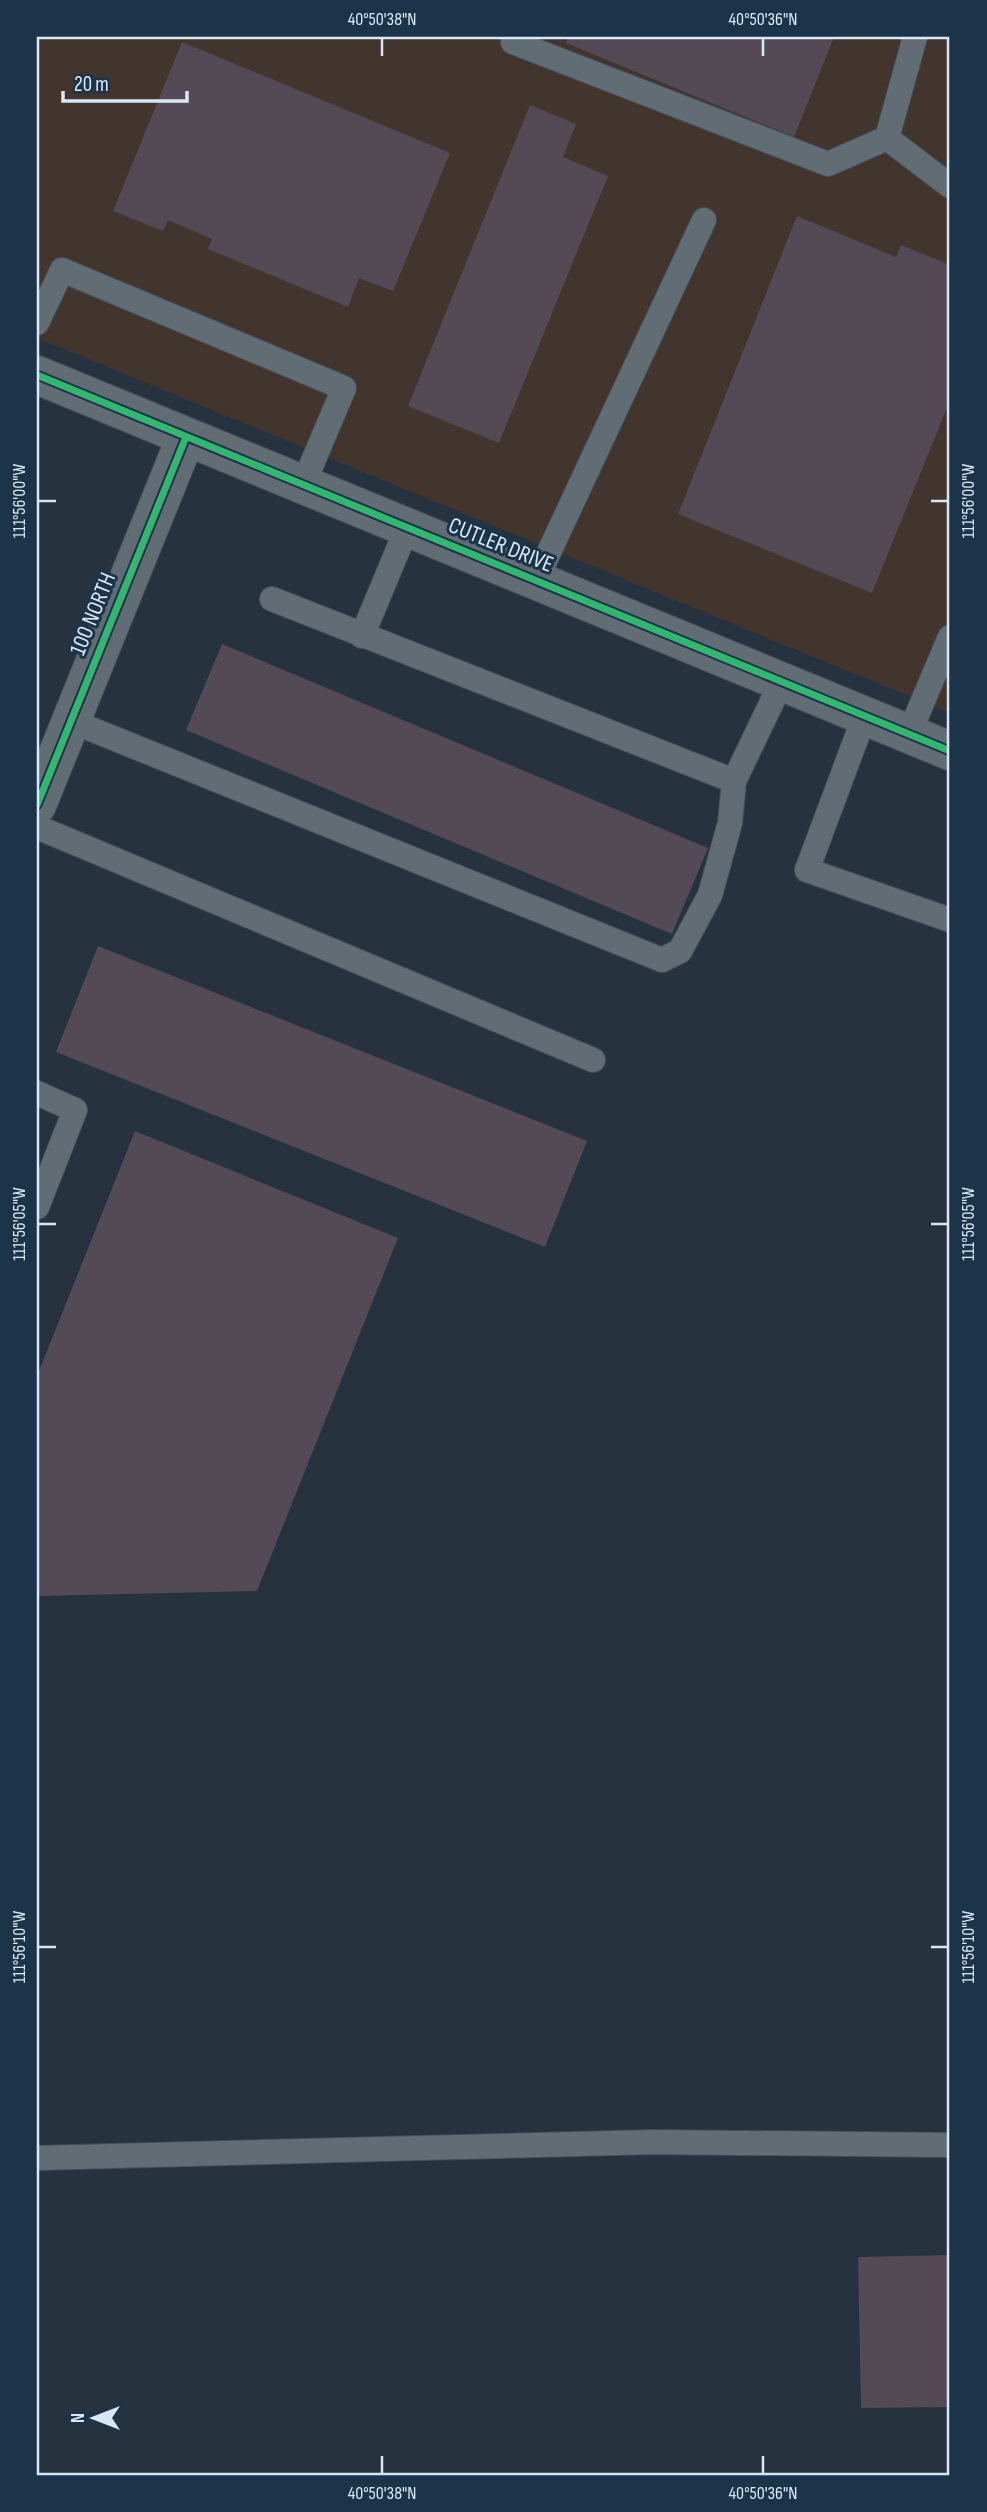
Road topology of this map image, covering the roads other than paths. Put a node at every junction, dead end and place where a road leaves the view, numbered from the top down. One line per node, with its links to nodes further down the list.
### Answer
1 (515, 37): 3 (lane)
2 (915, 37): 3 (lane)
3 (887, 138): 4 (lane)
4 (950, 187)
5 (704, 220): 11 (lane)
6 (37, 323): 9 (lane)
7 (37, 375): 8 (street, CUTLER DRIVE)
8 (186, 437): 9 (street, CUTLER DRIVE); 17 (street, 100 NORTH)
9 (303, 485): 10 (street, CUTLER DRIVE)
10 (407, 528): 11 (street, CUTLER DRIVE); 13 (lane)
11 (536, 580): 15 (street, CUTLER DRIVE)
12 (272, 599): 13 (lane)
13 (362, 636): 21 (lane)
14 (950, 637): 18 (lane)
15 (782, 681): 16 (street, CUTLER DRIVE); 21 (lane)
16 (865, 715): 18 (street, CUTLER DRIVE); 23 (lane)
17 (71, 721): 20 (street, 100 NORTH); 21 (lane)
18 (909, 734): 19 (street, CUTLER DRIVE)
19 (950, 751)
20 (41, 781)
21 (734, 781)
22 (37, 827): 24 (lane)
23 (950, 920)
24 (593, 1060)
25 (37, 1093): 26 (lane)
26 (37, 1207)
27 (950, 2145): 28 (lane)
28 (37, 2158)

